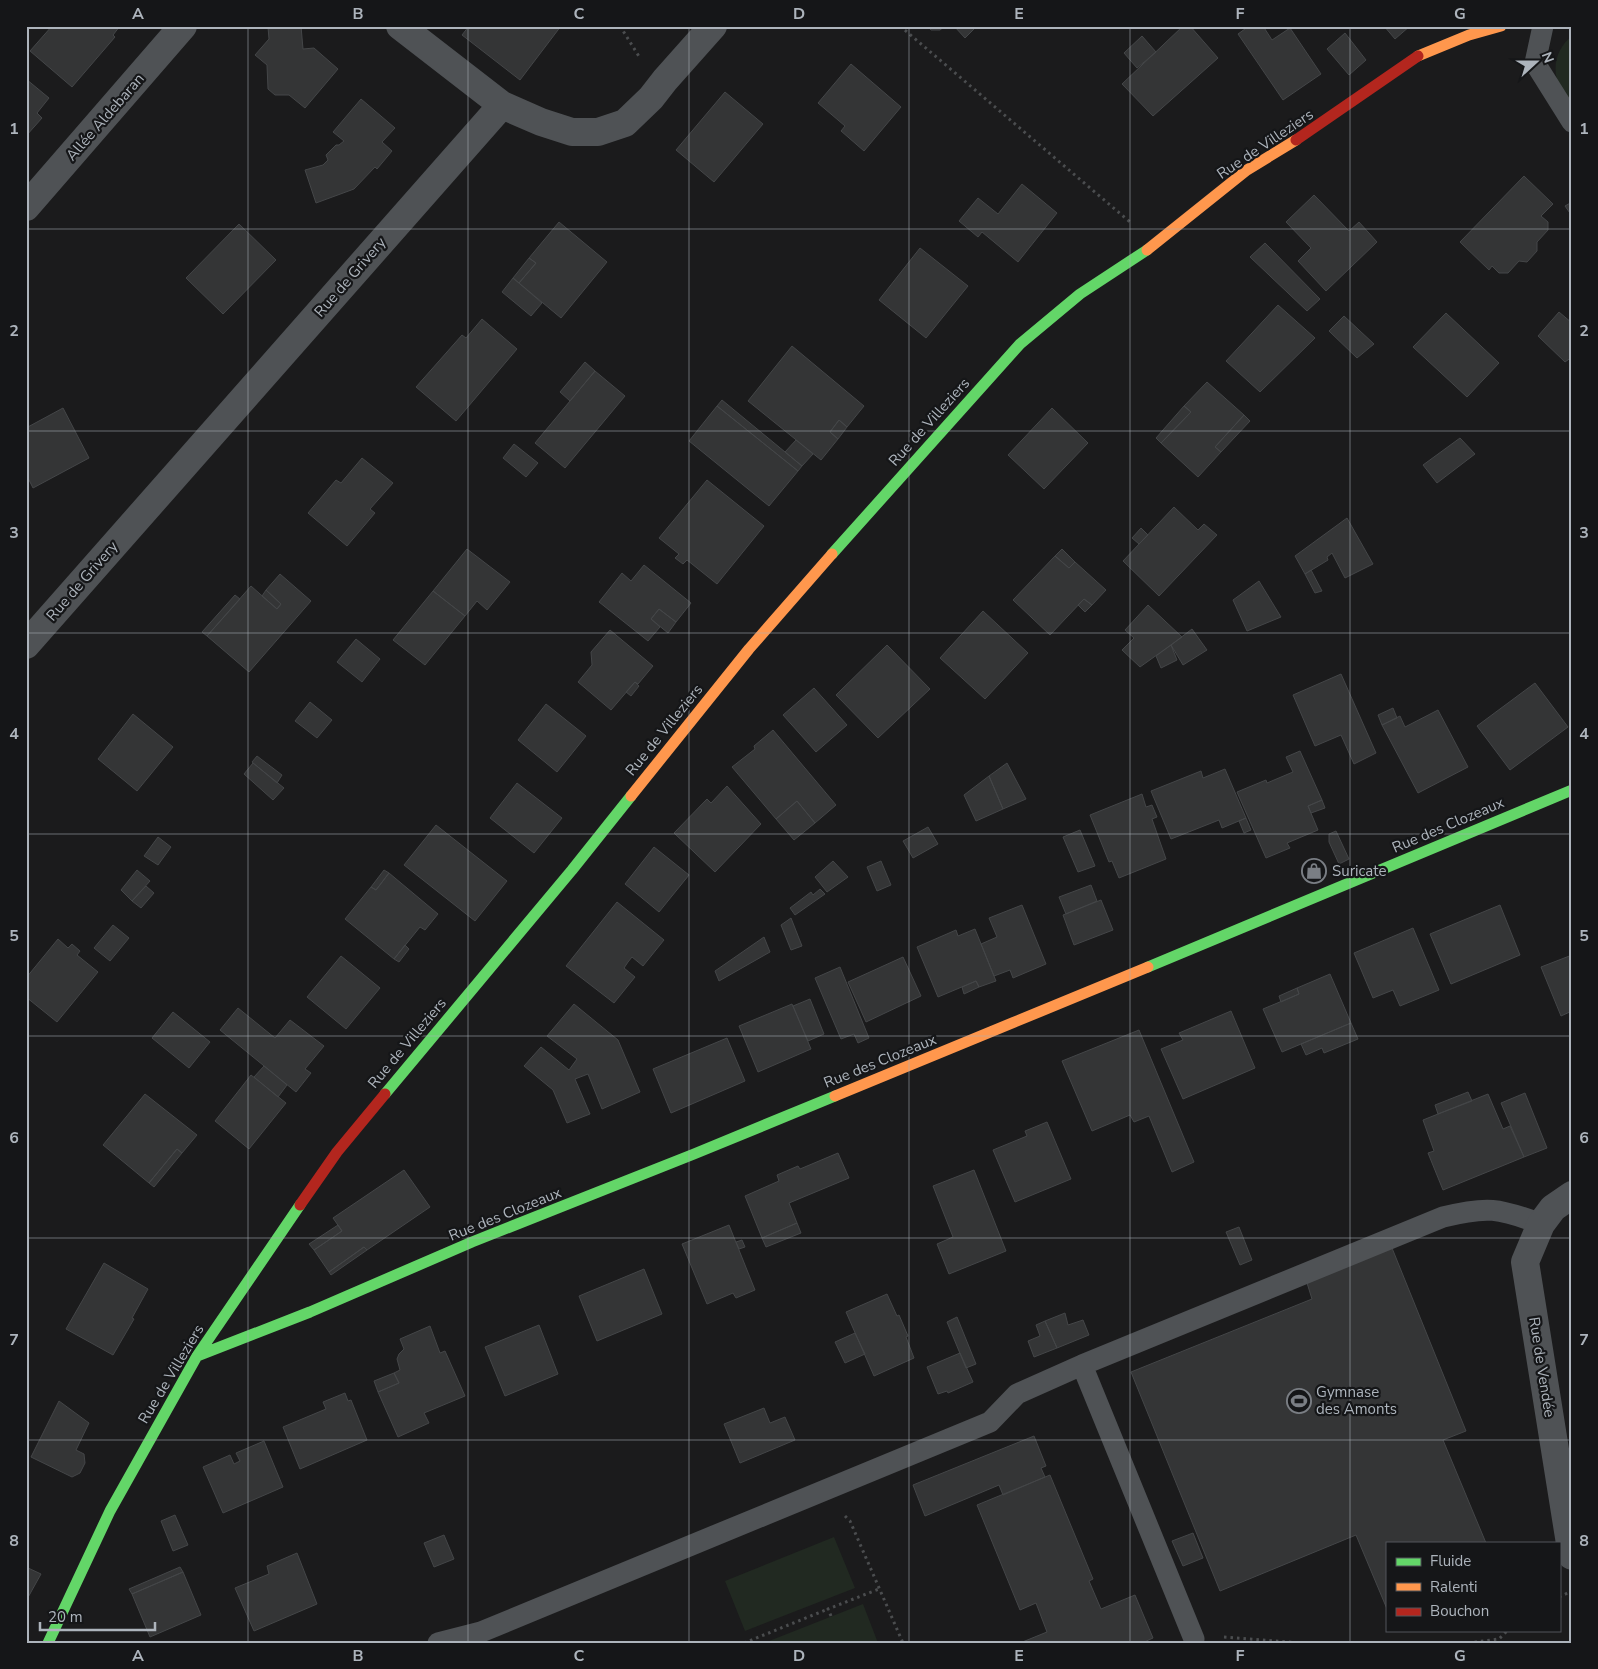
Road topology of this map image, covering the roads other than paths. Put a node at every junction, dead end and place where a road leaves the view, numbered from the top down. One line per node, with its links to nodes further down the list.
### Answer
1 (183, 26): 8 (street, Allée Aldebaran)
2 (400, 26): 6 (street)
3 (713, 26): 6 (street)
4 (1501, 26): 13 (street, Rue de Villeziers)
5 (1543, 26): 7 (lane)
6 (502, 105): 9 (street, Rue de Grivery)
7 (1572, 122)
8 (26, 207)
9 (26, 645)
10 (1572, 790): 13 (street, Rue des Clozeaux)
11 (1572, 1194): 12 (street, Rue de Vendée)
12 (1541, 1224): 14 (lane); 15 (street, Rue de Vendée)
13 (198, 1356): 17 (street, Rue de Villeziers)
14 (1082, 1365): 16 (lane); 18 (lane)
15 (1572, 1556)
16 (1194, 1639)
17 (48, 1643)
18 (438, 1643)

